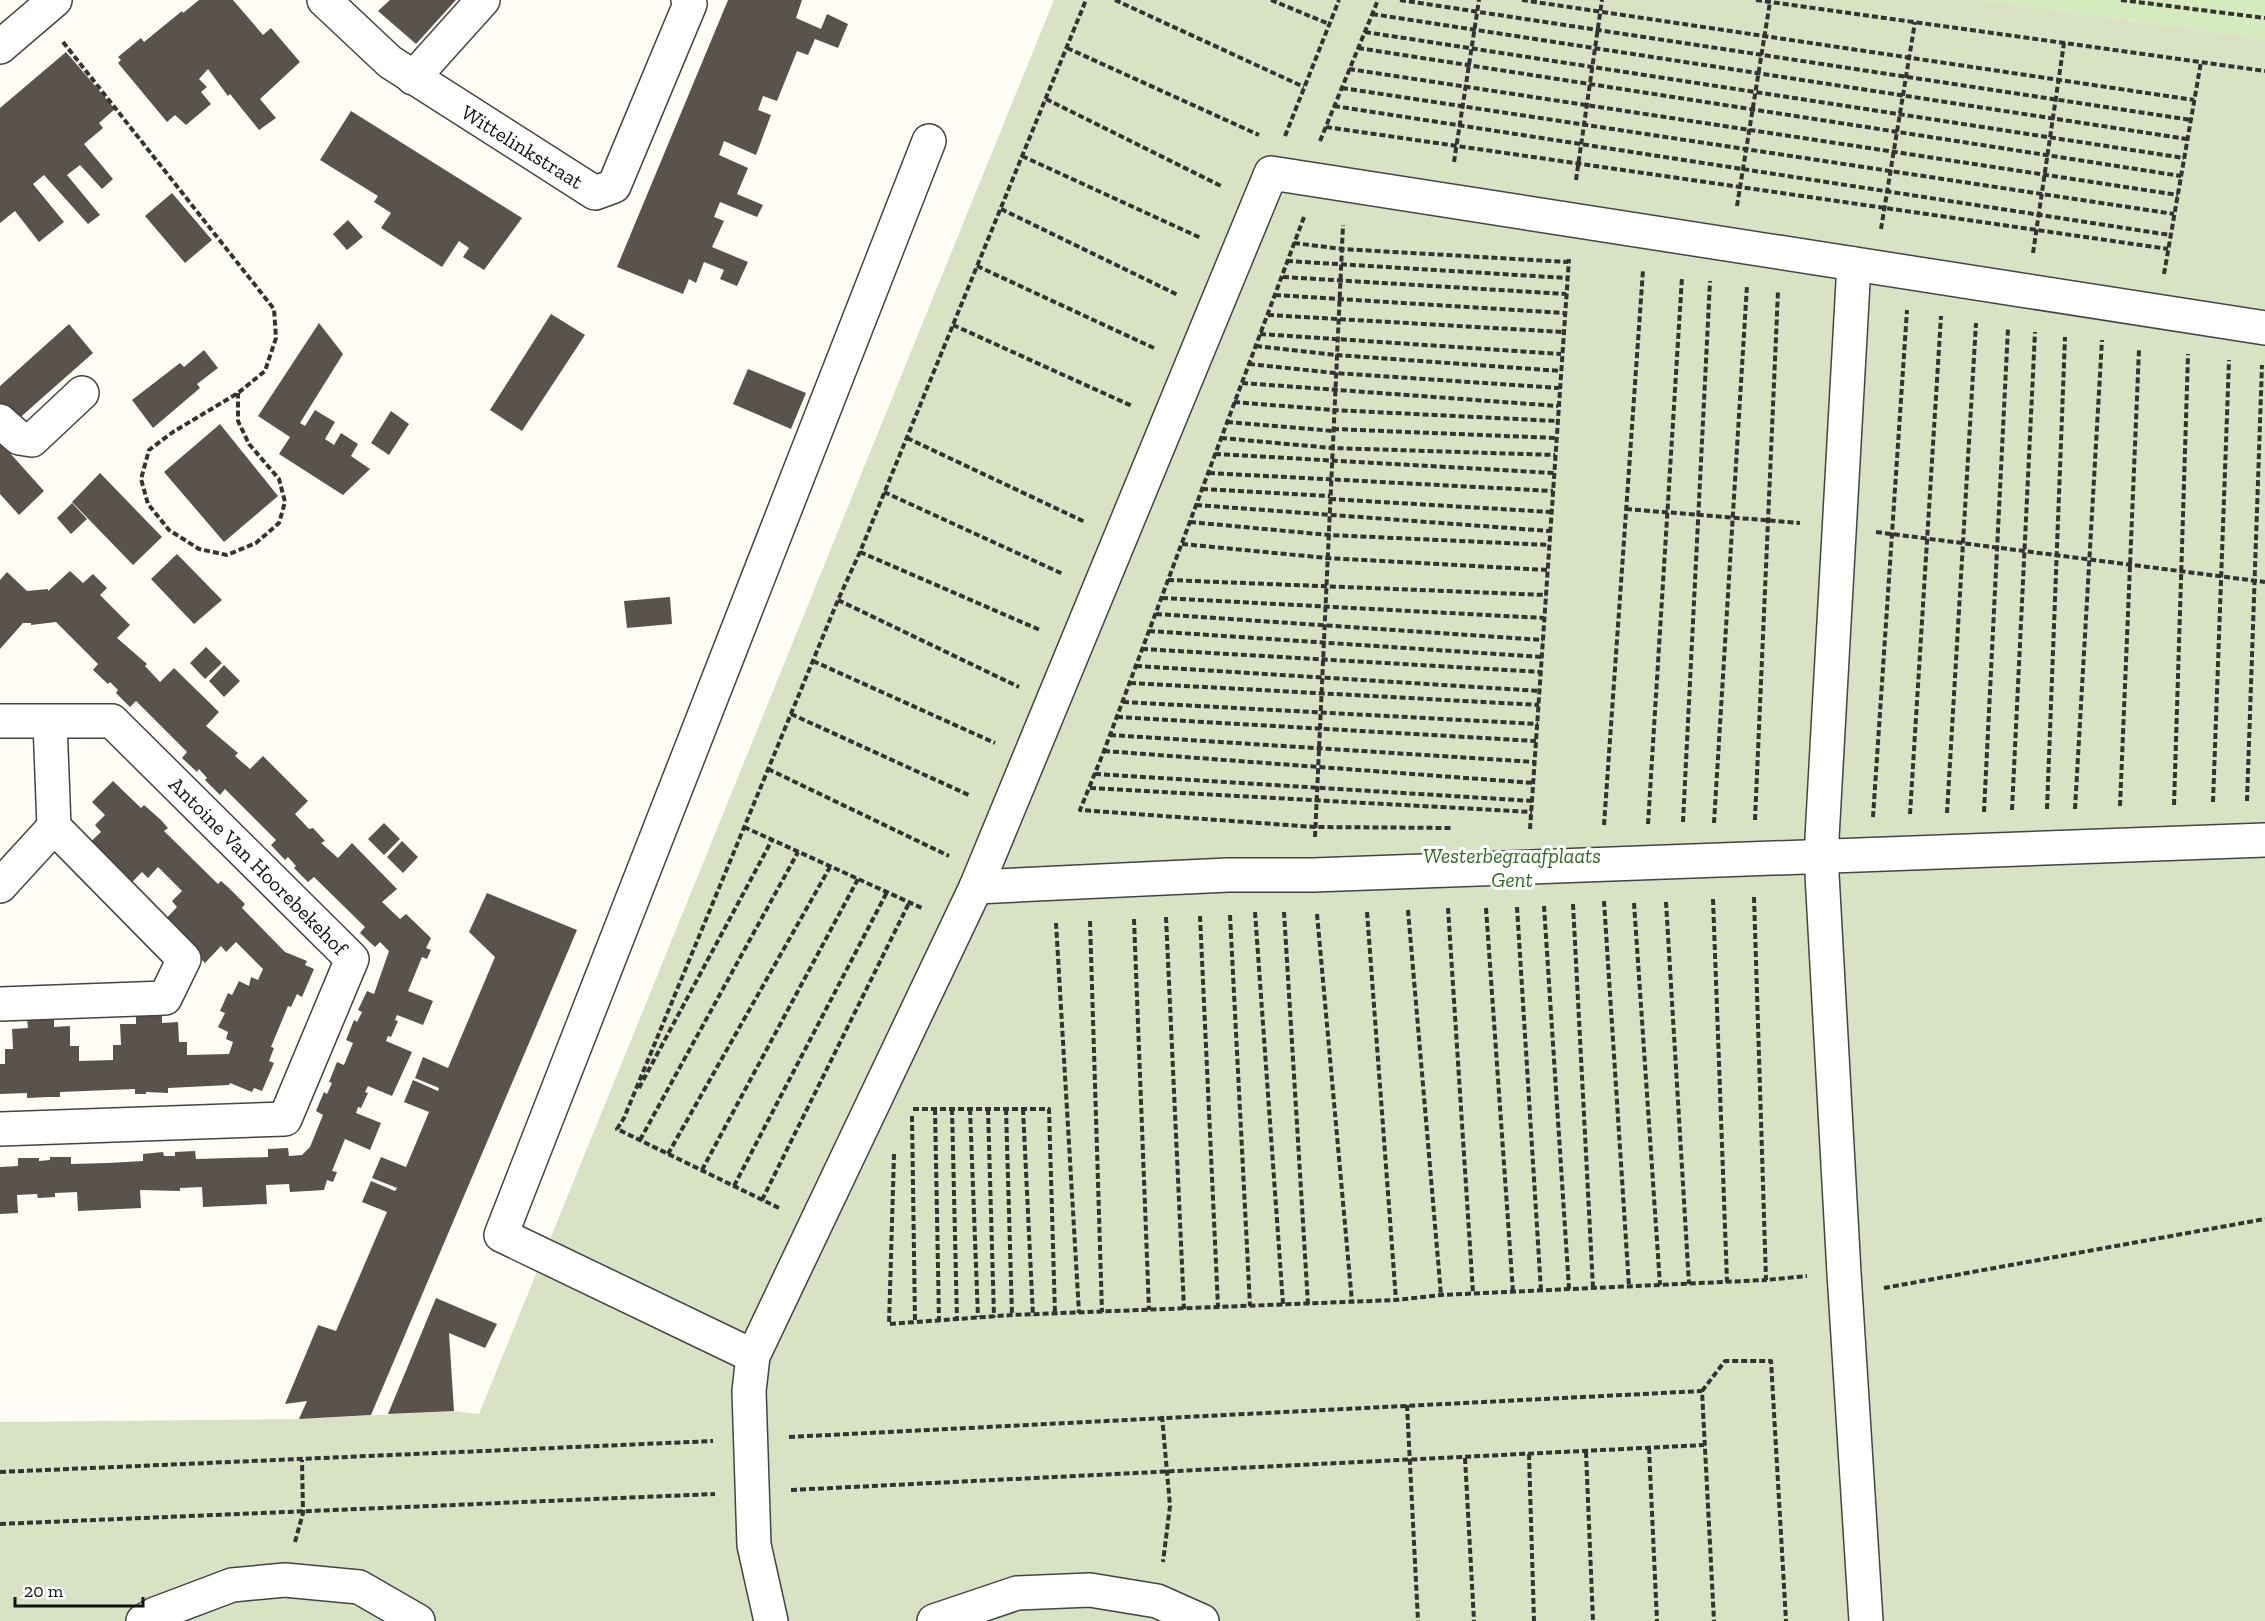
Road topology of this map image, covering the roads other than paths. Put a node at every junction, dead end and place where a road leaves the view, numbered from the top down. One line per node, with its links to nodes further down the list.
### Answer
1 (324, 0): 6 (street, Wittelinkstraat)
2 (483, 0): 6 (street)
3 (688, 0): 6 (street, Wittelinkstraat)
4 (48, 7): 5 (street)
5 (0, 47)
6 (413, 78)
7 (929, 141): 21 (street)
8 (1864, 266): 9 (street); 16 (street); 17 (street)
9 (2264, 328)
10 (82, 393): 11 (street)
11 (0, 422)
12 (0, 721): 13 (street, Antoine Van Hoorebekehof)
13 (50, 722): 14 (street); 20 (street, Antoine Van Hoorebekehof)
14 (54, 827): 18 (street); 19 (street)
15 (2255, 840): 16 (street)
16 (1821, 856): 17 (street); 27 (street)
17 (979, 879): 21 (street)
18 (0, 886)
19 (0, 1004)
20 (0, 1129)
21 (753, 1356): 24 (street)
22 (143, 1621): 23 (street)
23 (418, 1621)
24 (771, 1621)
25 (934, 1621): 26 (street)
26 (1202, 1621)
27 (1866, 1621)

